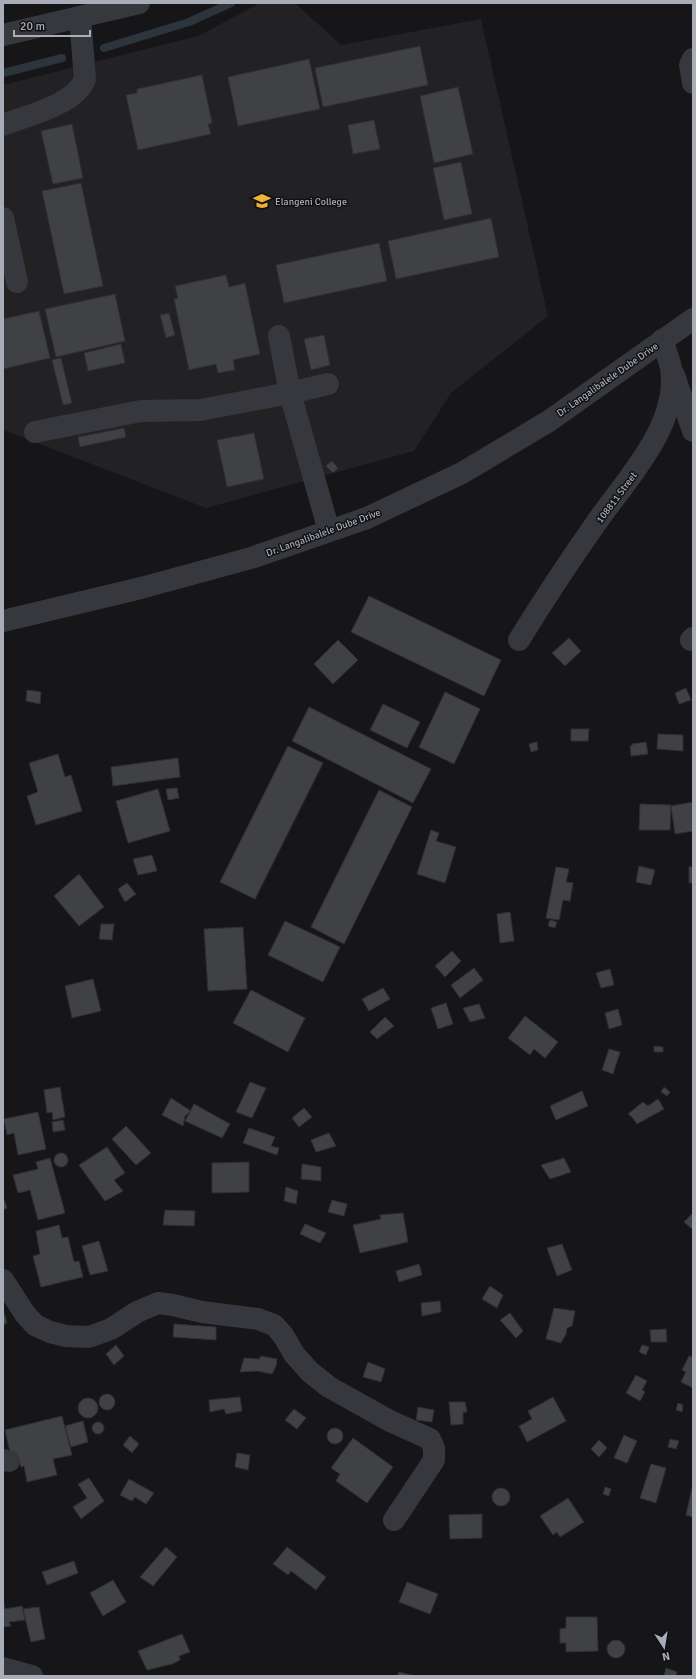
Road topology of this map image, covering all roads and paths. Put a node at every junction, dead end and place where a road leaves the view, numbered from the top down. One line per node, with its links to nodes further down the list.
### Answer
1 (139, 3): 2 (street)
2 (80, 17): 3 (street); 6 (street)
3 (3, 35)
4 (693, 59): 5 (street)
5 (693, 83)
6 (3, 125)
7 (3, 218): 8 (street)
8 (17, 282)
9 (693, 318): 11 (street, Dr. Langalibalele Dube Drive)
10 (279, 336): 13 (street)
11 (662, 340): 14 (street); 16 (street, Dr. Langalibalele Dube Drive); 18 (street, 108811 Street)
12 (328, 384): 13 (street)
13 (290, 393): 15 (street); 16 (street)
14 (693, 431)
15 (35, 432)
16 (329, 531): 17 (street, Dr. Langalibalele Dube Drive)
17 (3, 621)
18 (519, 640)
19 (3, 1280): 20 (street)
20 (394, 1520)
21 (3, 1668): 22 (street)
22 (32, 1676)

